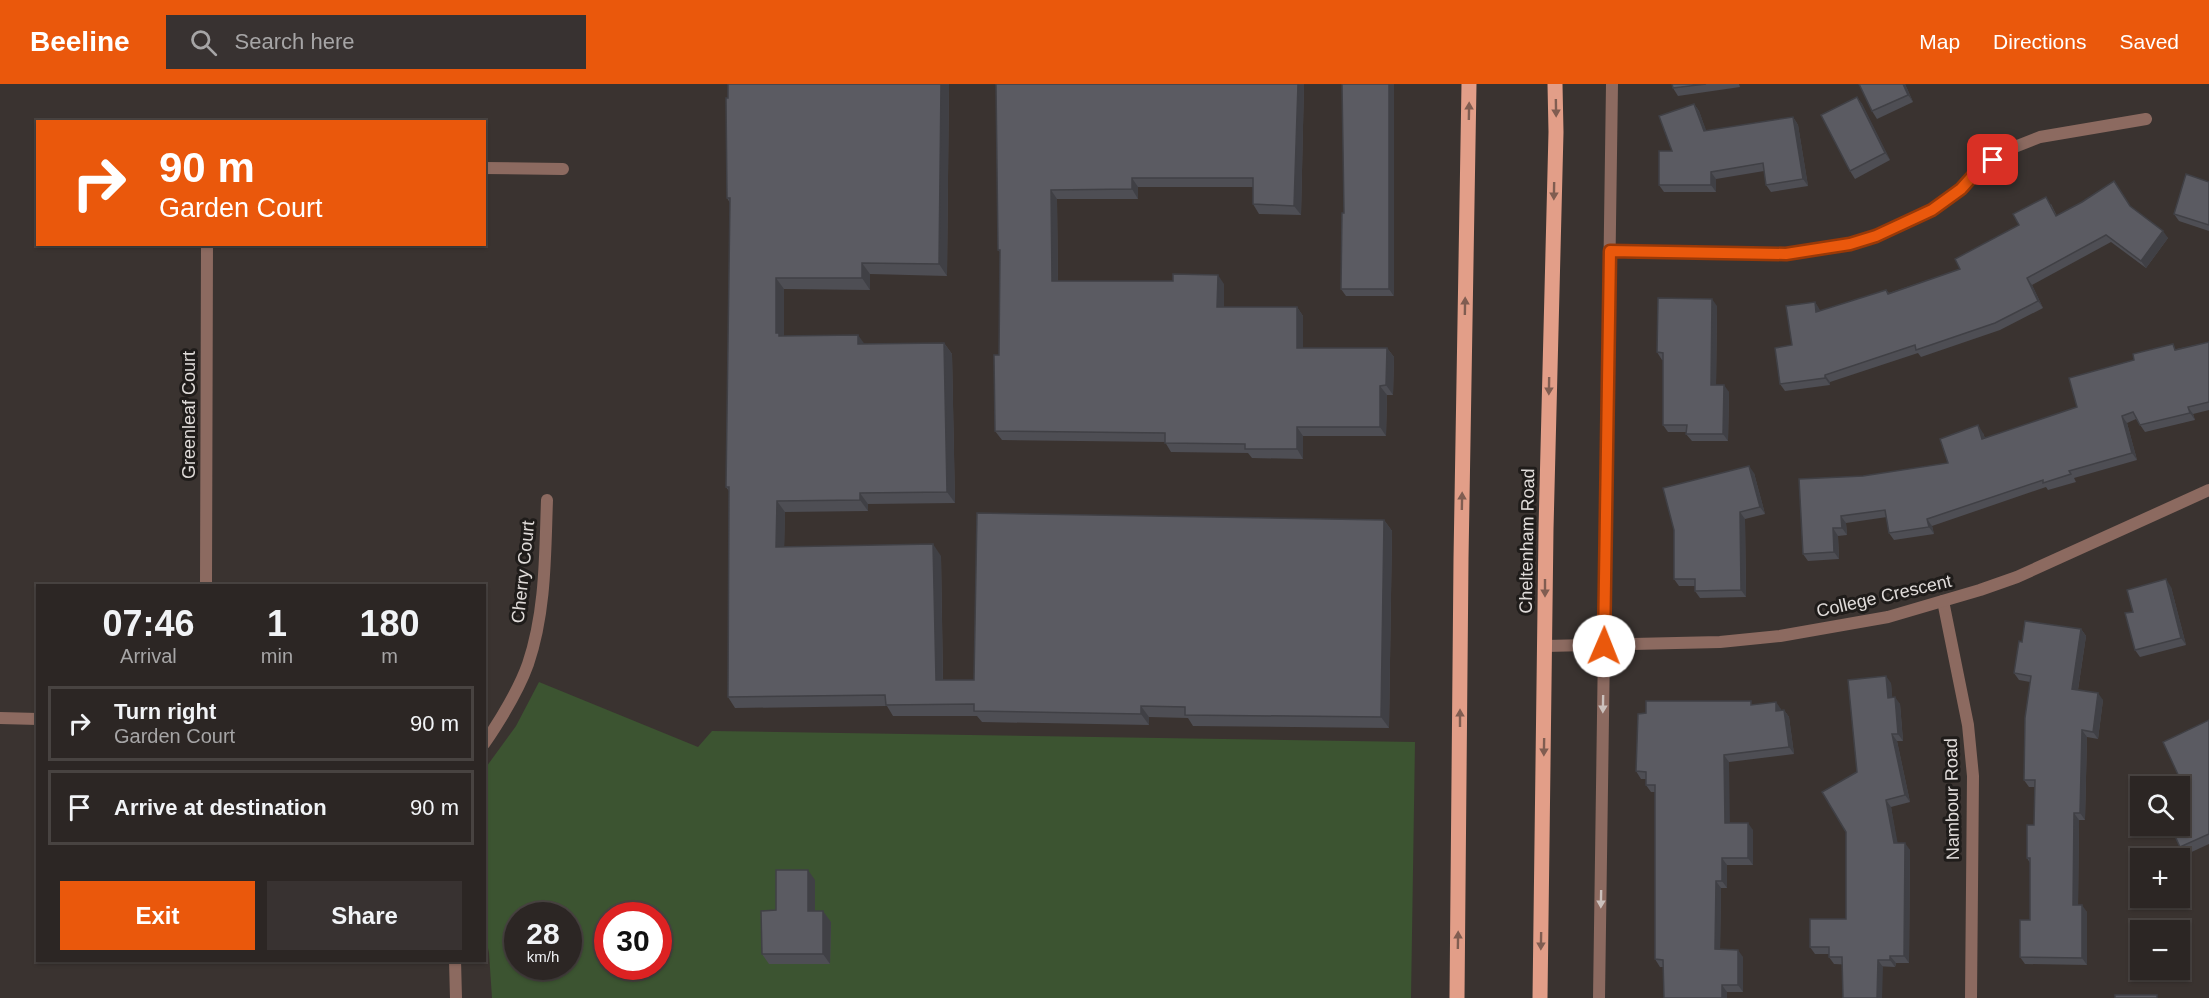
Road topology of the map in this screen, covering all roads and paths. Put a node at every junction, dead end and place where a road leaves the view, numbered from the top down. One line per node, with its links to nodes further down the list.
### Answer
1 (1469, 84): 20 (main road, one-way to 1)
2 (1555, 84): 13 (main road, Cheltenham Road, one-way to 13)
3 (1612, 84): 8 (street)
4 (2146, 119): 8 (street)
5 (486, 168): 6 (street)
6 (563, 169)
7 (207, 246): 11 (street, Greenleaf Court)
8 (1610, 251): 14 (street)
9 (2209, 490): 12 (street, College Crescent)
10 (547, 500): 17 (street, Cherry Court)
11 (206, 584)
12 (1943, 601): 14 (street, College Crescent); 23 (street, Nambour Road)
13 (1545, 646): 14 (street, College Crescent); 21 (main road, Cheltenham Road, one-way to 21)
14 (1604, 646): 22 (street, one-way to 22)
15 (0, 718): 16 (street)
16 (36, 719)
17 (486, 741)
18 (455, 962): 19 (street)
19 (456, 998)
20 (1457, 998)
21 (1540, 998)
22 (1599, 998)
23 (1971, 998)

